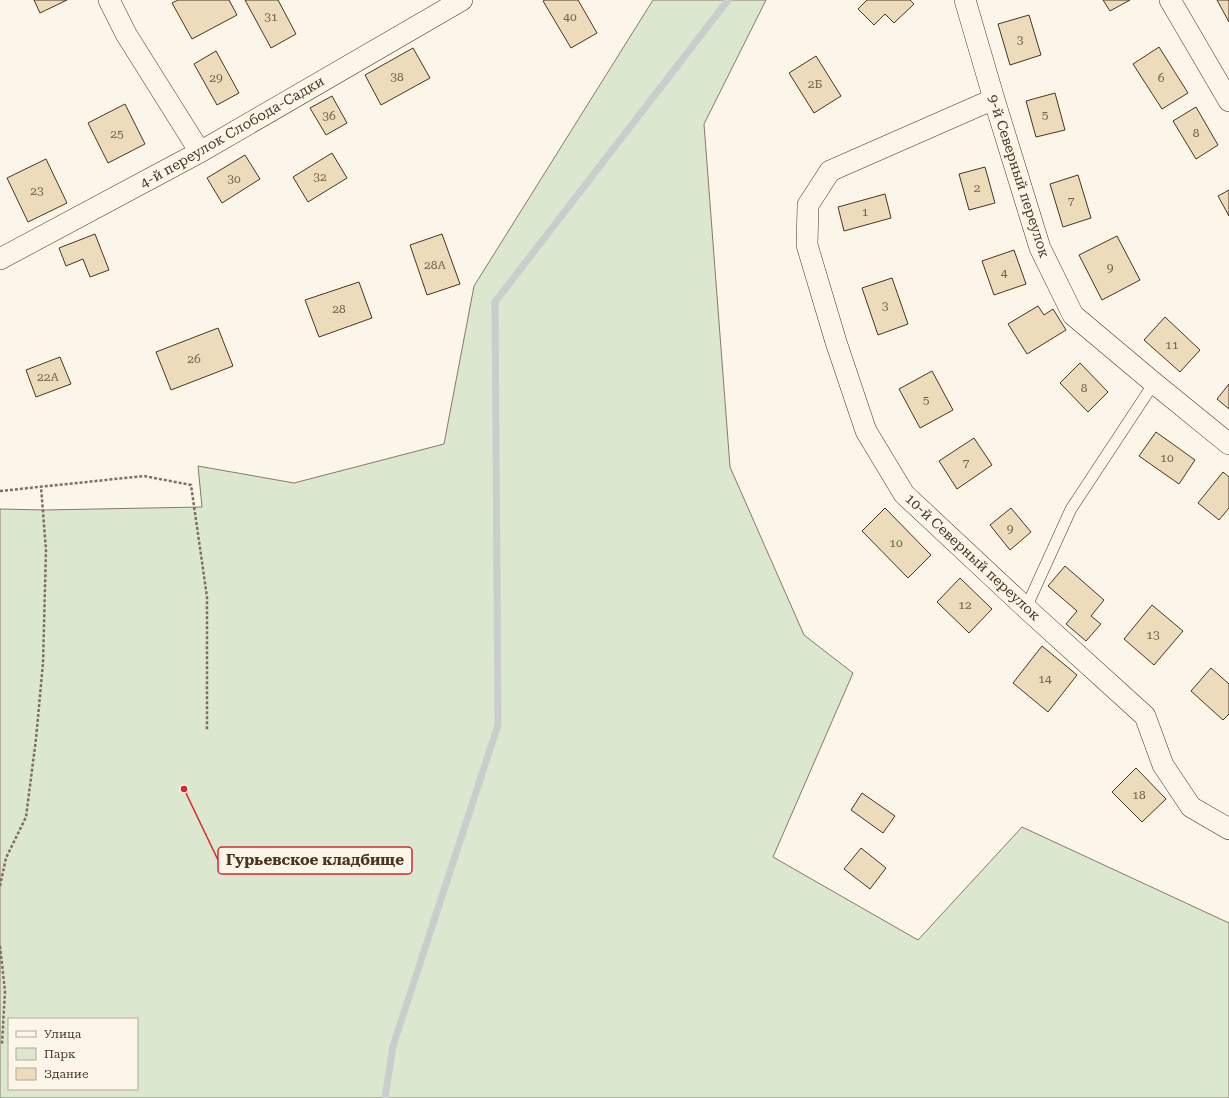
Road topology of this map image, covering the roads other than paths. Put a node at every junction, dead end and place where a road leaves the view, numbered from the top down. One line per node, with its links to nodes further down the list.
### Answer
1 (109, 0): 7 (street)
2 (462, 0): 7 (street, 4-й переулок Слобода-Садки)
3 (965, 0): 5 (street, 9-й Северный переулок)
4 (1170, 0): 6 (street)
5 (994, 99): 9 (street, 9-й Северный переулок); 11 (street, 10-й Северный переулок)
6 (1229, 101)
7 (200, 152): 8 (street, 4-й переулок Слобода-Садки)
8 (0, 259)
9 (1154, 383): 10 (street, 9-й Северный переулок); 11 (lane)
10 (1229, 444)
11 (1026, 608): 12 (street, 10-й Северный переулок)
12 (1229, 830)

